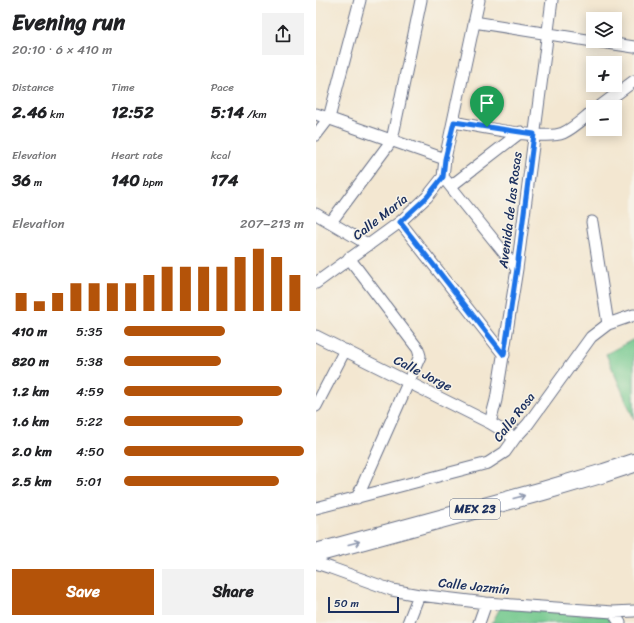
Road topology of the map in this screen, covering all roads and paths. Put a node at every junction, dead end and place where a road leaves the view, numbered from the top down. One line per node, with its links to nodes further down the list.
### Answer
1 (360, 0): 14 (street)
2 (420, 0): 19 (street)
3 (479, 0): 5 (street)
4 (552, 0): 6 (street, Avenida de las Rosas)
5 (474, 22): 6 (street); 15 (street)
6 (547, 34): 7 (street); 17 (street, Avenida de las Rosas)
7 (586, 40)
8 (622, 45): 9 (street)
9 (634, 47)
10 (634, 81): 11 (street)
11 (608, 100)
12 (316, 114): 14 (street)
13 (586, 116): 17 (street)
14 (329, 118): 18 (street); 19 (street)
15 (454, 122): 16 (street); 20 (street)
16 (521, 132): 17 (street); 22 (street)
17 (534, 134): 29 (street, Avenida de las Rosas)
18 (316, 135)
19 (392, 140): 20 (street); 24 (street)
20 (445, 159): 21 (street)
21 (443, 177): 22 (street); 25 (street, Calle María)
22 (451, 186): 29 (street)
23 (316, 214): 24 (street)
24 (331, 222): 27 (street)
25 (400, 222): 27 (street, Calle María); 35 (street)
26 (592, 222): 32 (street)
27 (368, 245): 28 (street, Calle María)
28 (349, 258): 30 (street, Calle María); 36 (street)
29 (517, 268): 35 (street, Avenida de las Rosas)
30 (318, 278)
31 (634, 315): 32 (street, Calle Rosa)
32 (608, 324): 39 (street, Calle Rosa)
33 (316, 336): 34 (street, Calle Jorge)
34 (345, 350): 36 (street, Calle Jorge); 37 (street)
35 (504, 355): 38 (street, Avenida de las Rosas)
36 (409, 381): 38 (street, Calle Jorge); 41 (street)
37 (316, 406)
38 (490, 423): 39 (street, Calle Jorge)
39 (515, 438): 41 (street, Calle Rosa)
40 (634, 463): 43 (highway, MEX 23, one-way to 40)
41 (357, 498): 42 (street, Calle Rosa)
42 (316, 508)
43 (316, 553)
44 (316, 564): 45 (street, Calle Jazmín)
45 (419, 595): 46 (street, Calle Jazmín); 49 (street)
46 (486, 602): 48 (street, Calle Jazmín); 50 (street)
47 (634, 611): 48 (street, Calle Jazmín)
48 (613, 612): 51 (street)
49 (408, 623)
50 (479, 623)
51 (620, 623)

